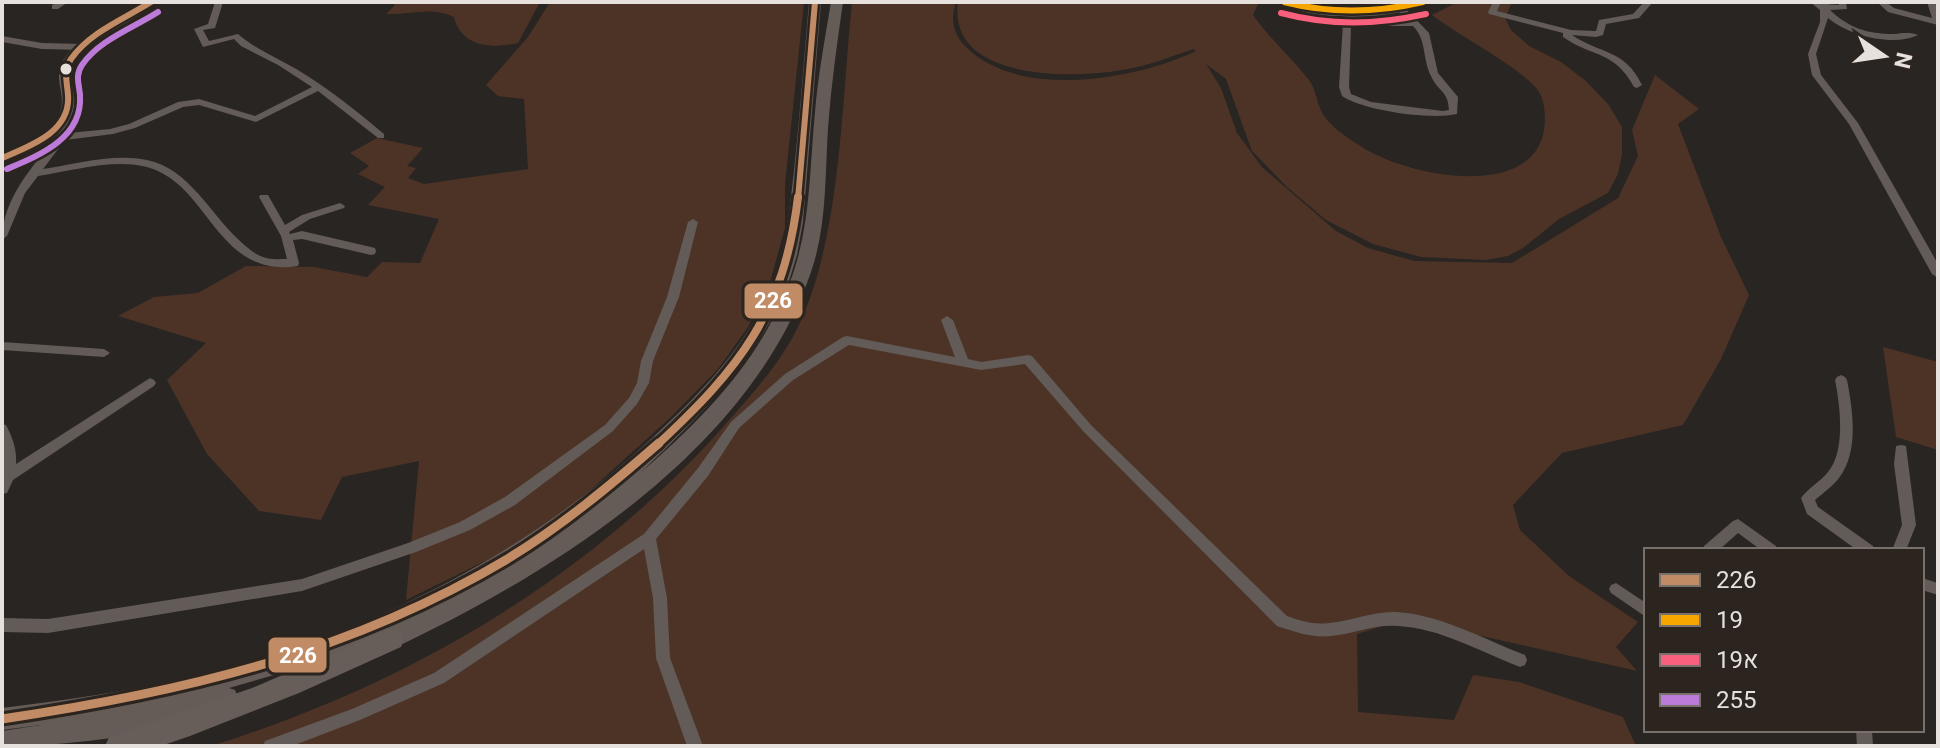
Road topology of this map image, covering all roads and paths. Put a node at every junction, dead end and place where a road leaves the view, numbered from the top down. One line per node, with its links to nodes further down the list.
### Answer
1 (151, 2): 19 (street)
2 (219, 2): 21 (street)
3 (815, 2): 54 (main road)
4 (837, 2): 52 (main road)
5 (1284, 2): 13 (street)
6 (1423, 2): 13 (street)
7 (1497, 2): 16 (street)
8 (1649, 2): 16 (street)
9 (1842, 2): 12 (street)
10 (1881, 2): 14 (street)
11 (1931, 2): 14 (street)
12 (1819, 5): 17 (street); 33 (street)
13 (1400, 8): 15 (street)
14 (1938, 22)
15 (1415, 23): 15 (street)
16 (1569, 32): 20 (street)
17 (1914, 35)
18 (3, 40): 19 (street)
19 (83, 47): 22 (street)
20 (1637, 85)
21 (319, 87): 23 (street); 24 (street)
22 (64, 123): 24 (street); 25 (street)
23 (381, 136)
24 (63, 137): 26 (street)
25 (2, 158)
26 (34, 173): 30 (street); 31 (street)
27 (264, 197): 30 (street)
28 (340, 206): 30 (street)
29 (693, 222): 51 (street)
30 (284, 234): 32 (street)
31 (2, 236)
32 (371, 251)
33 (1938, 274)
34 (947, 320): 37 (street)
35 (2, 346): 36 (street)
36 (104, 353)
37 (963, 362): 44 (street); 53 (street)
38 (1841, 380): 47 (street)
39 (150, 383): 42 (street)
40 (2, 429): 42 (street)
41 (1901, 450): 48 (street)
42 (9, 476): 43 (street)
43 (2, 489)
44 (649, 538): 57 (street); 58 (street)
45 (1711, 548): 46 (street)
46 (1768, 548)
47 (1865, 548)
48 (1900, 548)
49 (1616, 589): 50 (street)
50 (1644, 610)
51 (2, 625)
52 (392, 639): 55 (main road); 56 (highway)
53 (1520, 660)
54 (2, 719)
55 (2, 743)
56 (118, 746)
57 (271, 746)
58 (695, 746)

